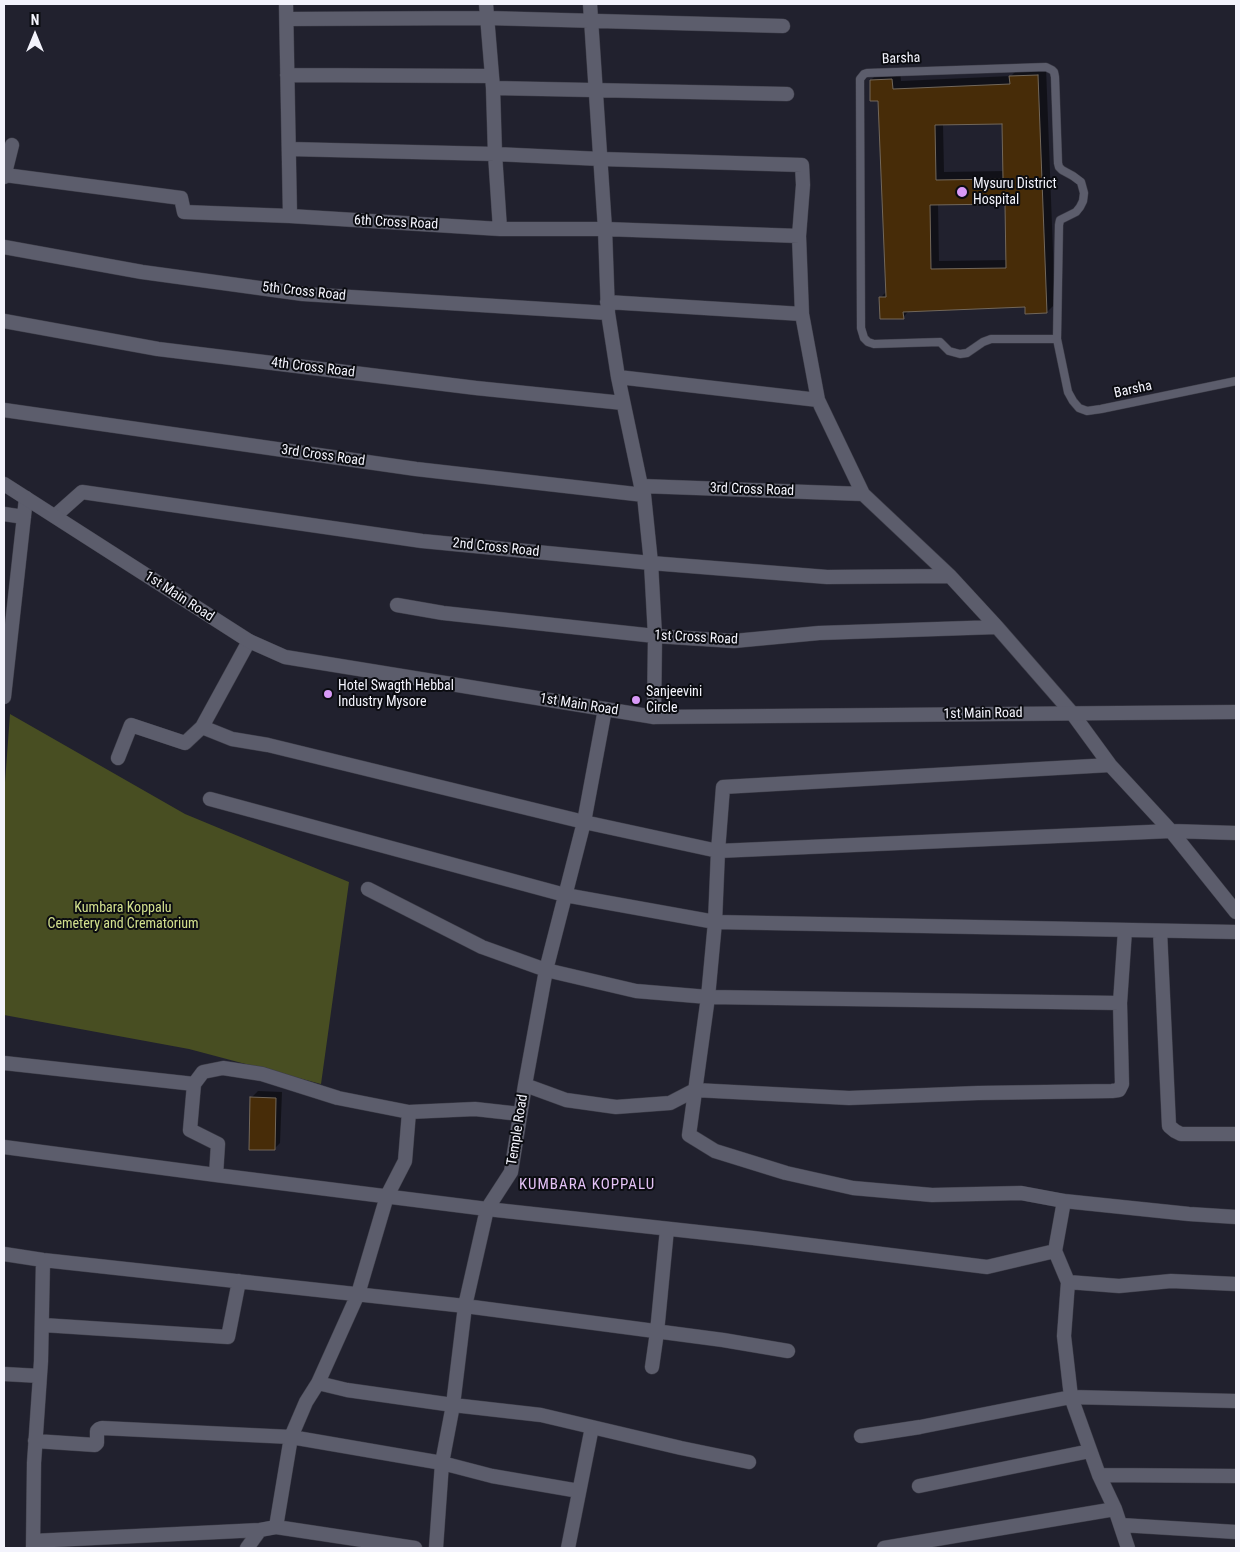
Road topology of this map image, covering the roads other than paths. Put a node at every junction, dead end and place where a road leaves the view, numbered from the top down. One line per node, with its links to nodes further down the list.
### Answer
1 (286, 4): 4 (street)
2 (590, 4): 5 (street)
3 (486, 11): 4 (street); 5 (street); 8 (street)
4 (287, 19): 7 (street)
5 (591, 21): 6 (street); 9 (street)
6 (783, 26)
7 (287, 75): 8 (street); 12 (street)
8 (493, 82): 9 (street); 13 (street)
9 (596, 90): 10 (street); 14 (street)
10 (787, 94)
11 (12, 145): 15 (street)
12 (290, 149): 13 (street); 16 (street)
13 (495, 154): 14 (street); 17 (street)
14 (600, 159): 18 (street); 19 (street)
15 (4, 176): 16 (street, 6th Cross Road)
16 (290, 216): 17 (street, 6th Cross Road)
17 (500, 229): 18 (street, 6th Cross Road)
18 (605, 229): 19 (street, 6th Cross Road); 21 (street)
19 (799, 236): 22 (street)
20 (4, 246): 21 (street, 5th Cross Road)
21 (607, 307): 22 (street, 5th Cross Road); 25 (street)
22 (802, 314): 27 (street)
23 (4, 321): 28 (street, 4th Cross Road)
24 (1057, 339): 24 (lane, Barsha); 26 (lane, Barsha)
25 (618, 377): 27 (street); 28 (street)
26 (1236, 381)
27 (818, 400): 32 (street)
28 (623, 403): 31 (street)
29 (4, 410): 31 (street, 3rd Cross Road)
30 (4, 484): 33 (street, 1st Main Road)
31 (642, 490): 32 (street, 3rd Cross Road); 37 (street)
32 (864, 494): 38 (street)
33 (26, 498): 35 (street, 1st Main Road); 36 (street)
34 (4, 514): 36 (street)
35 (55, 516): 37 (street, 2nd Cross Road); 43 (street, 1st Main Road)
36 (24, 517): 40 (street)
37 (651, 563): 38 (street, 2nd Cross Road); 42 (street)
38 (950, 576): 41 (street)
39 (396, 605): 42 (street, 1st Cross Road)
40 (9, 606): 44 (street)
41 (998, 627): 42 (street, 1st Cross Road); 48 (street)
42 (655, 636): 49 (street)
43 (248, 642): 46 (street, 1st Main Road); 50 (street)
44 (6, 651): 45 (street)
45 (4, 697)
46 (605, 710): 49 (street, 1st Main Road); 54 (street, Temple Road)
47 (1236, 712): 48 (street, 1st Main Road)
48 (1072, 713): 49 (street, 1st Main Road); 52 (street)
49 (654, 717)
50 (202, 727): 51 (street); 54 (street)
51 (118, 758)
52 (1110, 765): 55 (street); 57 (street)
53 (210, 799): 59 (street)
54 (584, 822): 57 (street); 59 (street, Temple Road)
55 (1171, 831): 56 (street); 57 (street); 60 (street)
56 (1236, 833)
57 (718, 851): 61 (street)
58 (368, 889): 65 (street)
59 (565, 895): 61 (street); 65 (street, Temple Road)
60 (1236, 912)
61 (716, 922): 62 (street); 66 (street)
62 (1125, 930): 63 (street); 67 (street)
63 (1160, 931): 64 (street); 74 (street)
64 (1236, 932)
65 (546, 970): 66 (street); 70 (street, Temple Road)
66 (708, 997): 67 (street); 71 (street)
67 (1120, 1003): 71 (street)
68 (4, 1063): 69 (street)
69 (194, 1084): 72 (street); 76 (street)
70 (525, 1085): 71 (street); 73 (street, Temple Road)
71 (695, 1090): 78 (street)
72 (409, 1112): 73 (street); 77 (street)
73 (520, 1114): 79 (street, Temple Road)
74 (1236, 1134)
75 (4, 1147): 76 (street)
76 (216, 1176): 77 (street)
77 (387, 1196): 79 (street); 88 (street)
78 (1064, 1201): 80 (street); 82 (street)
79 (487, 1209): 81 (street); 89 (street, Temple Road)
80 (1236, 1217)
81 (667, 1229): 82 (street); 91 (street)
82 (1055, 1251): 86 (street)
83 (4, 1254): 84 (street)
84 (43, 1260): 85 (street); 90 (street)
85 (239, 1281): 88 (street); 90 (street)
86 (1068, 1282): 87 (street); 97 (street)
87 (1236, 1284)
88 (358, 1294): 89 (street); 96 (street)
89 (465, 1306): 91 (street); 99 (street, Temple Road)
90 (43, 1325): 95 (street)
91 (657, 1332): 92 (street); 93 (street)
92 (788, 1351)
93 (652, 1367)
94 (4, 1374): 95 (street)
95 (40, 1376): 103 (street)
96 (318, 1383): 99 (street); 102 (street)
97 (1072, 1397): 98 (street); 101 (street); 104 (street)
98 (1236, 1401)
99 (453, 1405): 100 (street); 106 (street, Temple Road)
100 (592, 1427): 105 (street); 110 (street)
101 (861, 1436)
102 (291, 1437): 103 (street); 106 (street); 113 (street)
103 (35, 1441): 116 (street)
104 (1090, 1451): 107 (street); 109 (street)
105 (749, 1462)
106 (442, 1463): 110 (street); 119 (street, Temple Road)
107 (1099, 1475): 108 (street); 111 (street)
108 (1236, 1476)
109 (919, 1486)
110 (579, 1492): 120 (street)
111 (1115, 1508): 112 (street); 121 (street)
112 (1121, 1525): 115 (street); 122 (street)
113 (276, 1527): 114 (street); 118 (street)
114 (260, 1530): 116 (street); 117 (street)
115 (1236, 1532)
116 (33, 1545)
117 (247, 1548)
118 (415, 1548)
119 (436, 1548)
120 (568, 1548)
121 (884, 1548)
122 (1128, 1548)

